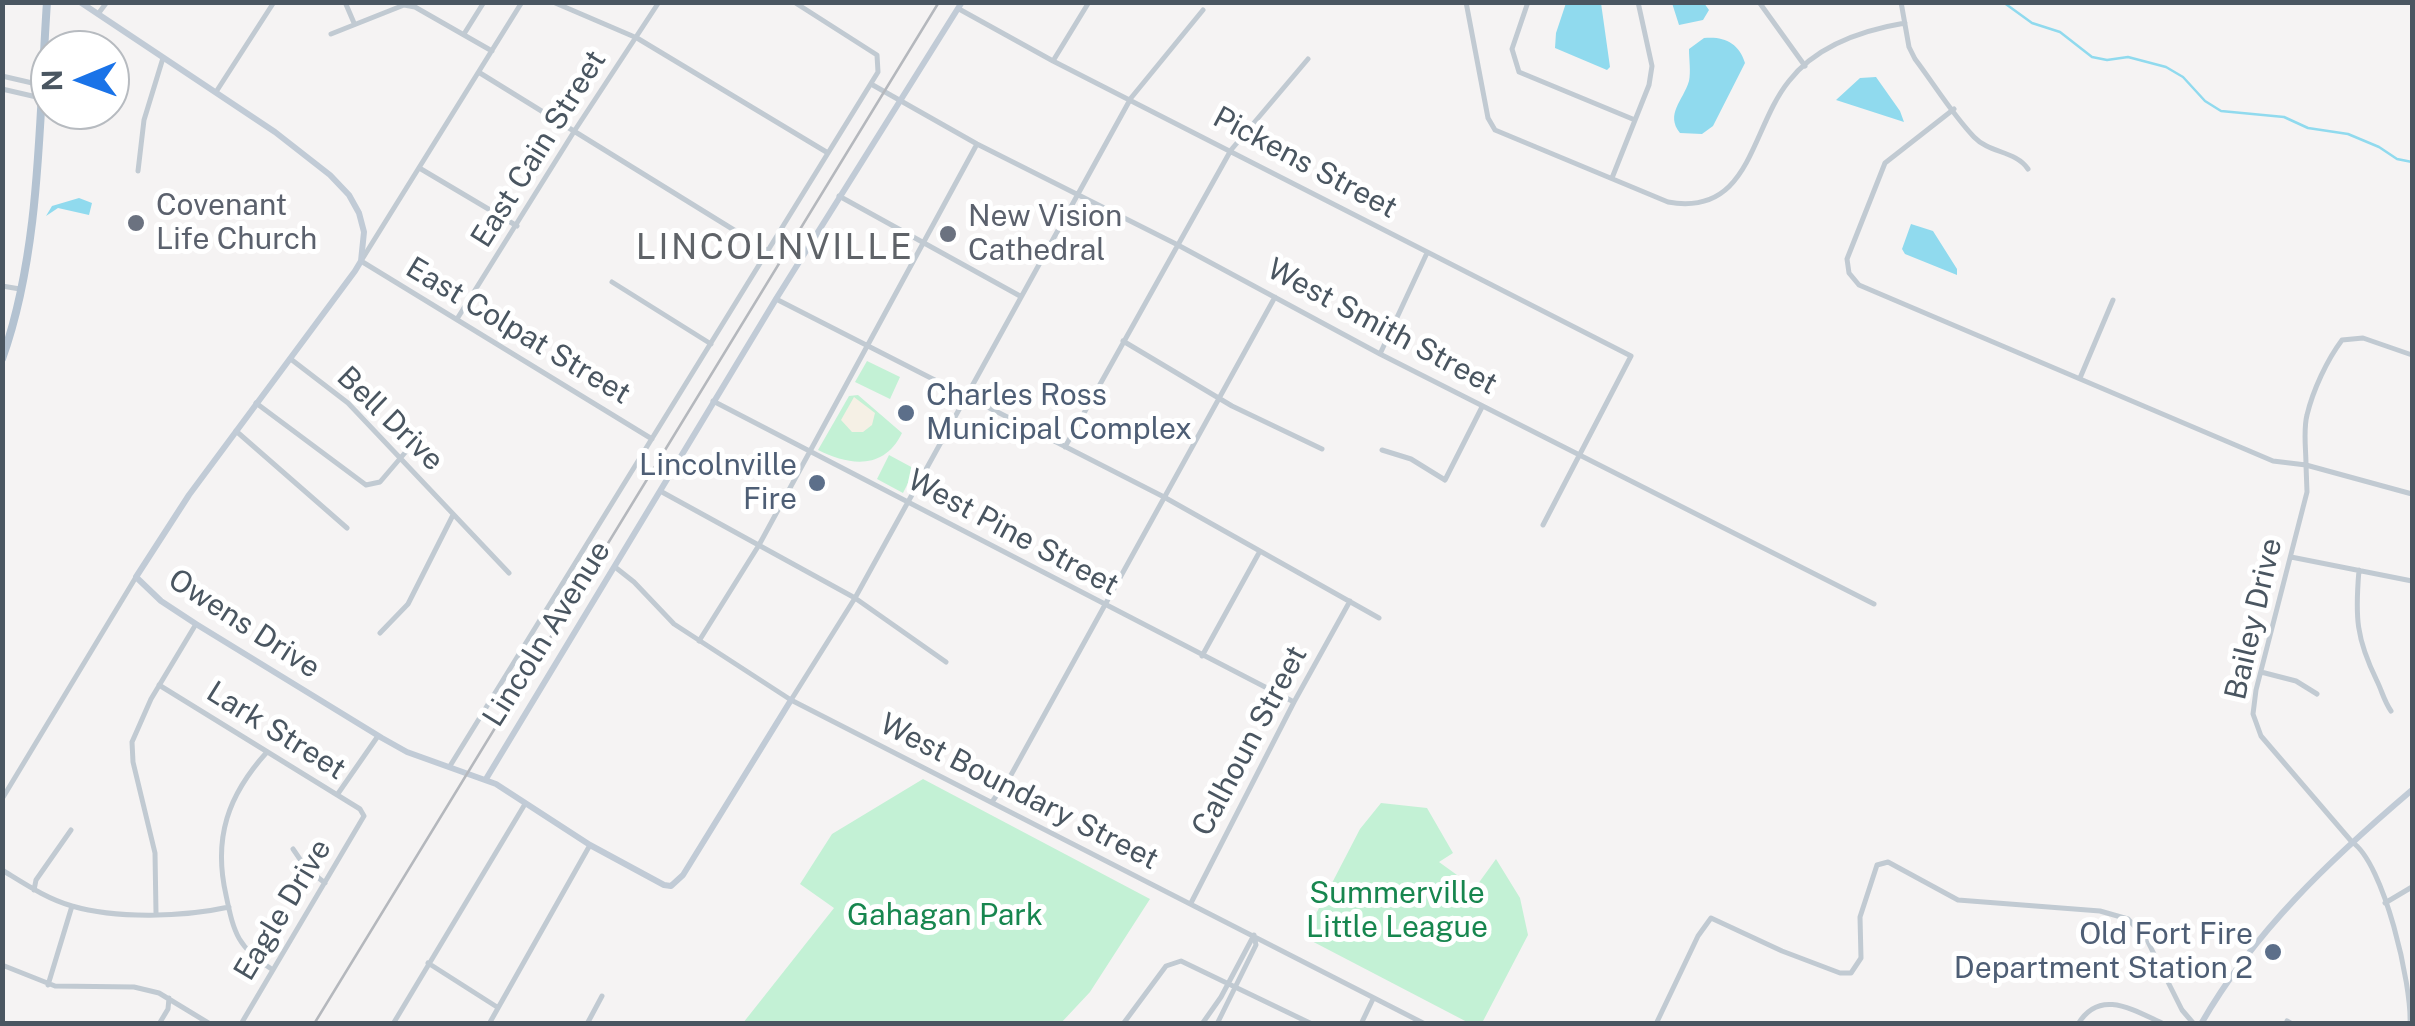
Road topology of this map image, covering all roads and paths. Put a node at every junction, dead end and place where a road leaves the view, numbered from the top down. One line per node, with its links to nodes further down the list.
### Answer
1 (48, 2): 23 (main road)
2 (80, 2): 20 (street)
3 (108, 2): 20 (street)
4 (274, 2): 37 (street)
5 (344, 2): 21 (street)
6 (484, 2): 25 (street)
7 (522, 2): 27 (street)
8 (553, 2): 26 (street)
9 (660, 2): 26 (street, East Cain Street)
10 (794, 2): 35 (street)
11 (1089, 2): 30 (street)
12 (1466, 2): 51 (street)
13 (1528, 2): 42 (street)
14 (1638, 2): 42 (street)
15 (1759, 2): 31 (street)
16 (1901, 2): 22 (street)
17 (416, 4): 21 (street); 25 (street)
18 (960, 6): 30 (street, Pickens Street); 40 (street, Lincoln Avenue)
19 (1203, 10): 39 (street)
20 (98, 14): 28 (street)
21 (354, 23): 24 (street)
22 (1905, 23): 31 (street); 41 (street)
23 (46, 30)
24 (331, 34)
25 (464, 35): 27 (street)
26 (637, 38): 44 (street, East Cain Street); 47 (street)
27 (492, 51): 32 (street)
28 (163, 58): 37 (street); 50 (street)
29 (1308, 59): 46 (street)
30 (1053, 61): 39 (street, Pickens Street)
31 (1804, 66): 51 (street)
32 (480, 73): 44 (street); 48 (street)
33 (2, 76): 34 (street)
34 (30, 82)
35 (872, 84): 40 (street, West Smith Street); 47 (street)
36 (2, 89): 38 (street)
37 (216, 92): 59 (street)
38 (30, 96)
39 (1131, 98): 46 (street, Pickens Street); 52 (street)
40 (898, 101): 45 (street, West Smith Street); 53 (street, Lincoln Avenue)
41 (1954, 109): 49 (street); 75 (street)
42 (1635, 120): 51 (street)
43 (38, 130): 62 (main road)
44 (575, 130): 54 (street, East Cain Street); 57 (street)
45 (977, 144): 52 (street, West Smith Street); 55 (street)
46 (1231, 150): 56 (street); 58 (street, Pickens Street)
47 (828, 153): 57 (street)
48 (420, 168): 54 (street); 59 (street)
49 (2028, 169)
50 (138, 170)
51 (1612, 178)
52 (1076, 195): 56 (street, West Smith Street); 63 (street)
53 (840, 196): 55 (street); 65 (street, Lincoln Avenue)
54 (517, 226): 67 (street, East Cain Street)
55 (924, 242): 63 (street); 70 (street)
56 (1176, 244): 64 (street, West Smith Street); 68 (street)
57 (768, 251): 69 (street)
58 (1428, 252): 71 (street); 89 (street, Pickens Street)
59 (361, 261): 67 (street, East Colpat Street); 74 (street, Owens Drive)
60 (612, 282): 69 (street)
61 (2, 286): 62 (street)
62 (23, 289): 73 (main road)
63 (1020, 296): 76 (street)
64 (1276, 297): 71 (street, West Smith Street); 77 (street)
65 (776, 299): 70 (street); 78 (street, Lincoln Avenue)
66 (2113, 300): 75 (street)
67 (458, 319): 82 (street, East Colpat Street)
68 (1123, 341): 77 (street); 84 (street)
69 (711, 344): 82 (street)
70 (866, 344): 76 (street); 86 (street)
71 (1380, 354): 80 (street, West Smith Street)
72 (2412, 355): 90 (street, Bailey Drive)
73 (2, 359)
74 (292, 360): 79 (street, Owens Drive); 88 (street, Bell Drive)
75 (2080, 378): 90 (street)
76 (965, 394): 84 (street); 94 (street)
77 (1219, 398): 85 (street); 93 (street)
78 (713, 401): 86 (street, West Pine Street); 91 (street, Lincoln Avenue)
79 (256, 403): 81 (street, Owens Drive); 88 (street)
80 (1483, 406): 87 (street); 89 (street, West Smith Street)
81 (236, 431): 97 (street); 104 (street, Owens Drive)
82 (652, 439): 125 (street)
83 (416, 441): 88 (street)
84 (1066, 447): 93 (street)
85 (1322, 449)
86 (810, 450): 94 (street, West Pine Street); 98 (street)
87 (1382, 450)
88 (400, 455): 95 (street, Bell Drive)
89 (1581, 456): 96 (street); 108 (street, West Smith Street)
90 (2306, 464): 92 (street); 100 (street, Bailey Drive)
91 (662, 492): 98 (street); 101 (street, Lincoln Avenue)
92 (2412, 494)
93 (1164, 498): 99 (street); 109 (street)
94 (907, 502): 106 (street); 109 (street, West Pine Street)
95 (453, 514): 103 (street, Bell Drive); 112 (street)
96 (1543, 525)
97 (348, 528)
98 (759, 545): 106 (street); 113 (street)
99 (1260, 552): 107 (street); 114 (street)
100 (2291, 557): 102 (street); 116 (street, Bailey Drive)
101 (615, 567): 113 (street, West Boundary Street); 124 (street, Lincoln Avenue)
102 (2359, 570): 105 (street); 121 (street)
103 (509, 574)
104 (136, 577): 111 (street, Owens Drive); 130 (street)
105 (2412, 582)
106 (855, 598): 115 (street); 119 (street)
107 (1350, 601): 110 (street); 120 (street, Calhoun Street)
108 (1874, 604)
109 (1103, 605): 114 (street, West Pine Street); 131 (street)
110 (1379, 618)
111 (196, 624): 117 (street); 122 (street, Owens Drive)
112 (380, 633)
113 (699, 641): 119 (street, West Boundary Street)
114 (1202, 656): 120 (street, West Pine Street)
115 (946, 662)
116 (2260, 672): 118 (street); 135 (street, Bailey Drive)
117 (159, 685): 123 (street, Lark Street); 146 (street)
118 (2317, 694)
119 (790, 700): 131 (street, West Boundary Street); 136 (street, Owens Drive)
120 (1294, 702): 143 (street, Calhoun Street)
121 (2390, 710)
122 (378, 736): 125 (street, Owens Drive); 129 (street)
123 (267, 752): 129 (street, Lark Street); 145 (street)
124 (495, 763): 126 (street, Lincoln Avenue); 127 (street)
125 (450, 766): 126 (street, Owens Drive)
126 (486, 779): 127 (street, Owens Drive)
127 (496, 784): 132 (street, Owens Drive)
128 (2412, 790): 135 (street)
129 (337, 795): 133 (street, Lark Street)
130 (2, 799)
131 (992, 802): 143 (street, West Boundary Street)
132 (525, 804): 136 (street, Owens Drive); 148 (street)
133 (364, 820): 139 (street, Eagle Drive)
134 (71, 830): 141 (street)
135 (2352, 842): 142 (street, Bailey Drive); 175 (street)
136 (590, 844): 157 (street)
137 (292, 848): 139 (street)
138 (2, 870): 141 (street)
139 (326, 883): 150 (street, Eagle Drive)
140 (2412, 887): 142 (street)
141 (34, 890): 144 (street)
142 (2386, 902): 176 (street, Bailey Drive)
143 (1191, 903): 147 (street, West Boundary Street)
144 (72, 906): 146 (street); 152 (street)
145 (229, 907): 146 (street); 150 (street)
146 (156, 913)
147 (1254, 936): 151 (street); 153 (street); 156 (street, West Boundary Street)
148 (428, 963): 157 (street); 162 (street)
149 (2, 965): 152 (street)
150 (273, 970): 161 (street, Eagle Drive)
151 (1229, 982): 153 (street); 165 (street); 166 (street)
152 (48, 985): 155 (street)
153 (1236, 986): 158 (street); 167 (street)
154 (602, 996): 164 (street)
155 (169, 998): 159 (street); 160 (street)
156 (1373, 998): 170 (street); 171 (street, West Boundary Street)
157 (498, 1008): 163 (street)
158 (1294, 1014): 168 (street); 169 (street)
159 (159, 1024)
160 (210, 1024)
161 (240, 1024)
162 (392, 1024)
163 (489, 1024)
164 (588, 1024)
165 (1123, 1024)
166 (1202, 1024)
167 (1217, 1024)
168 (1289, 1024)
169 (1312, 1024)
170 (1361, 1024)
171 (1425, 1024)
172 (1656, 1024): 175 (street)
173 (2078, 1024): 174 (street)
174 (2164, 1024)
175 (2198, 1024)
176 (2410, 1024)

